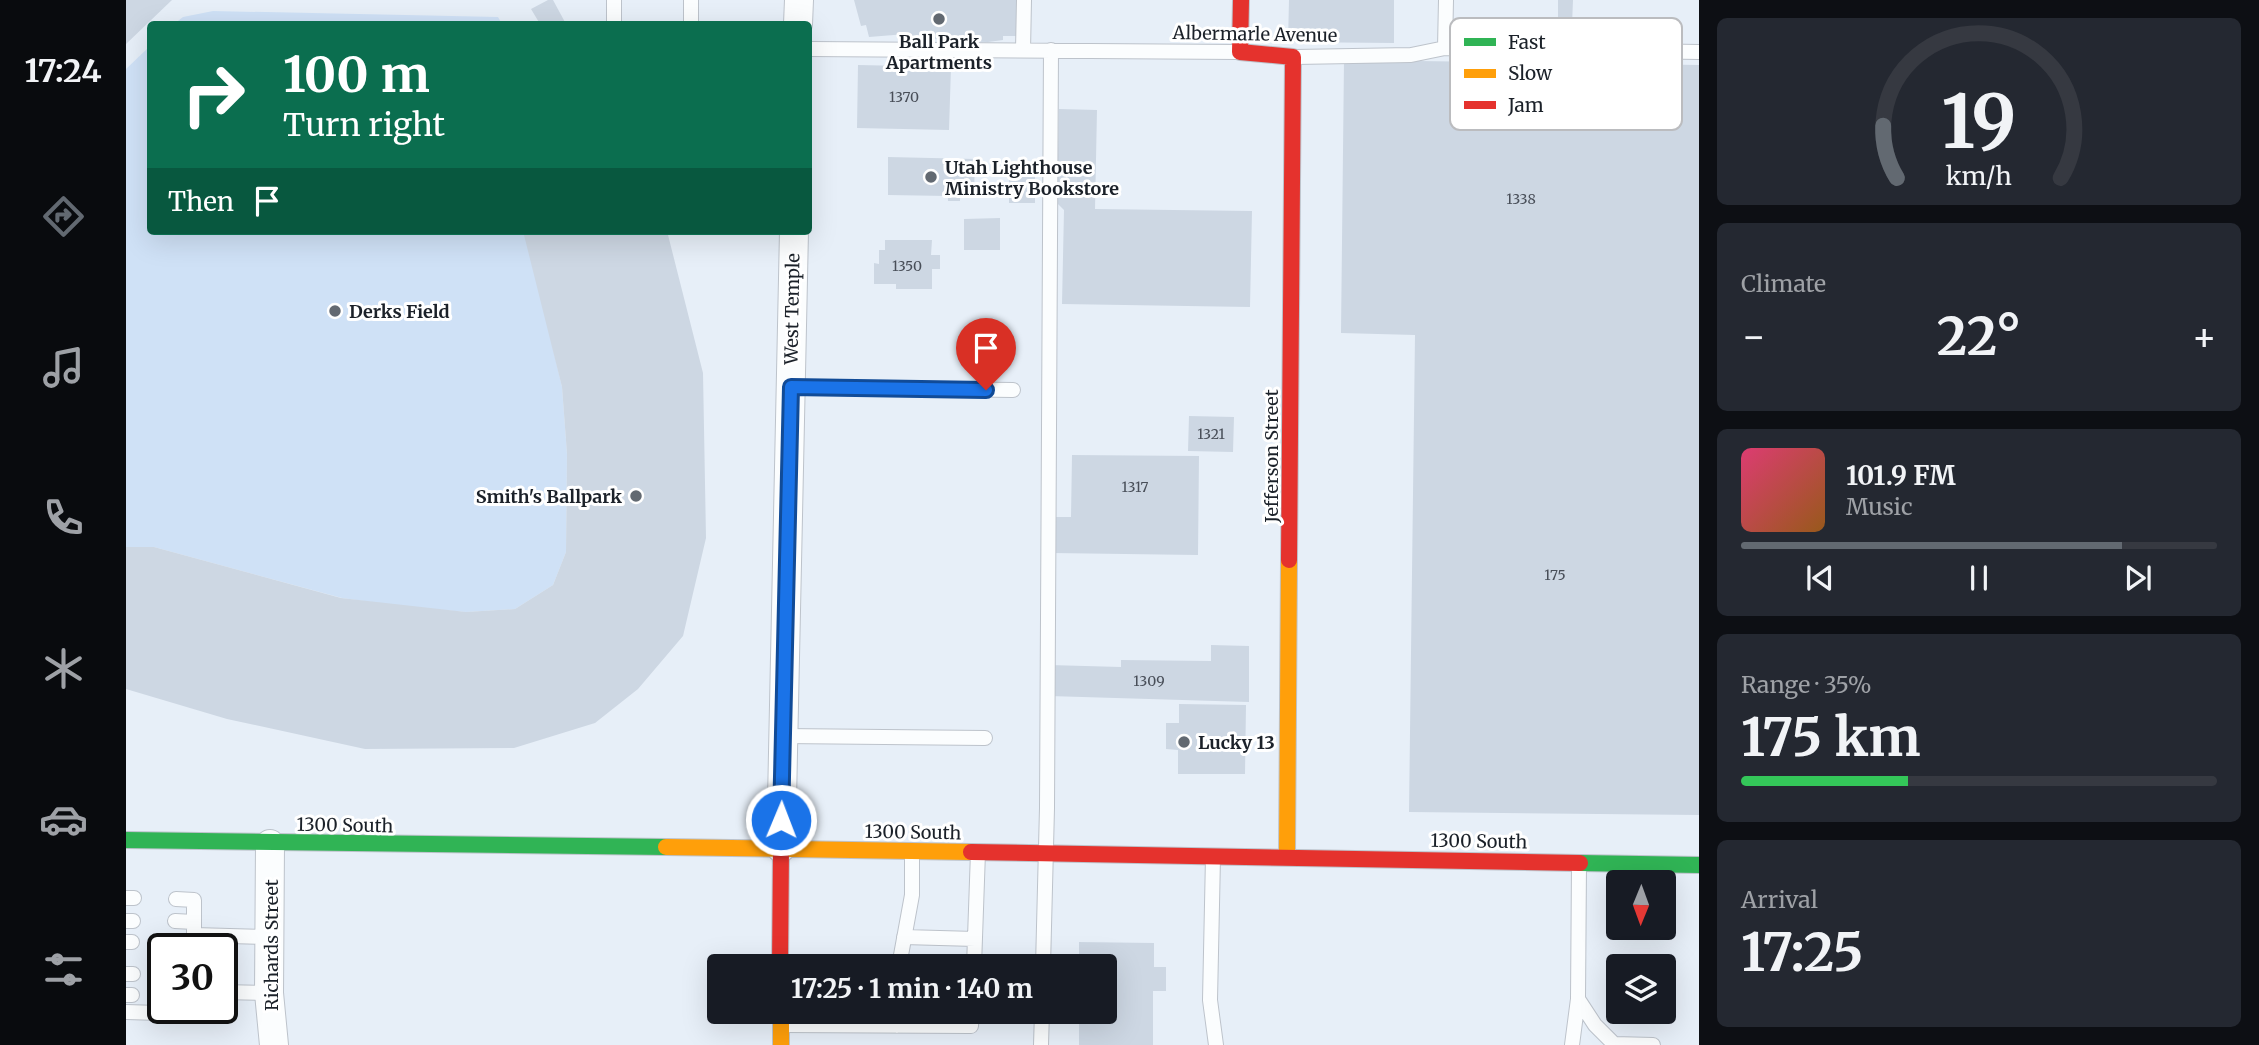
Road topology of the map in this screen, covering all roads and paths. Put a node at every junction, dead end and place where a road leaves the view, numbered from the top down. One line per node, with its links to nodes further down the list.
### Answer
1 (614, 0): 7 (lane)
2 (691, 0): 8 (lane)
3 (799, 0): 9 (street)
4 (1024, 0): 13 (lane)
5 (1241, 0): 15 (main road)
6 (1446, 0): 10 (lane)
7 (614, 21)
8 (691, 21)
9 (798, 21)
10 (1445, 48): 11 (lane, Albermarle Avenue); 16 (lane, Albermarle Avenue)
11 (1450, 48)
12 (812, 49): 13 (lane, Albermarle Avenue)
13 (1023, 50): 14 (lane, Albermarle Avenue)
14 (1051, 50): 15 (lane, Albermarle Avenue); 27 (lane)
15 (1240, 52): 16 (main road, Albermarle Avenue)
16 (1293, 57): 29 (main road, Jefferson Street)
17 (794, 235): 18 (street, West Temple)
18 (791, 387): 19 (lane); 20 (street, West Temple)
19 (1013, 390)
20 (783, 736): 21 (lane); 24 (street, West Temple)
21 (985, 738)
22 (126, 840): 23 (main road, 1300 South)
23 (270, 844): 24 (main road, 1300 South); 37 (street, Richards Street)
24 (781, 848): 25 (main road, 1300 South); 40 (main road)
25 (912, 851): 26 (main road, 1300 South); 38 (lane)
26 (978, 852): 27 (main road, 1300 South); 39 (lane)
27 (1046, 854): 28 (main road, 1300 South); 43 (lane)
28 (1213, 856): 29 (main road, 1300 South); 56 (lane)
29 (1287, 856): 30 (main road, 1300 South)
30 (1579, 862): 31 (main road, 1300 South); 46 (lane)
31 (1699, 866)
32 (176, 899): 35 (lane)
33 (175, 921): 34 (lane)
34 (189, 933)
35 (194, 933)
36 (238, 937): 37 (lane)
37 (270, 937): 45 (street, Richards Street)
38 (904, 937): 39 (lane); 41 (lane)
39 (975, 939): 42 (lane)
40 (780, 954)
41 (901, 954)
42 (974, 954)
43 (1043, 954)
44 (238, 992): 45 (lane)
45 (268, 993): 53 (street, Richards Street)
46 (1577, 999): 57 (lane); 58 (lane)
47 (126, 1012): 48 (lane)
48 (147, 1013)
49 (780, 1024): 54 (main road)
50 (950, 1024): 51 (lane)
51 (971, 1024)
52 (1042, 1024): 55 (lane)
53 (274, 1045)
54 (781, 1045)
55 (1041, 1045)
56 (1216, 1045)
57 (1572, 1045)
58 (1653, 1045)

